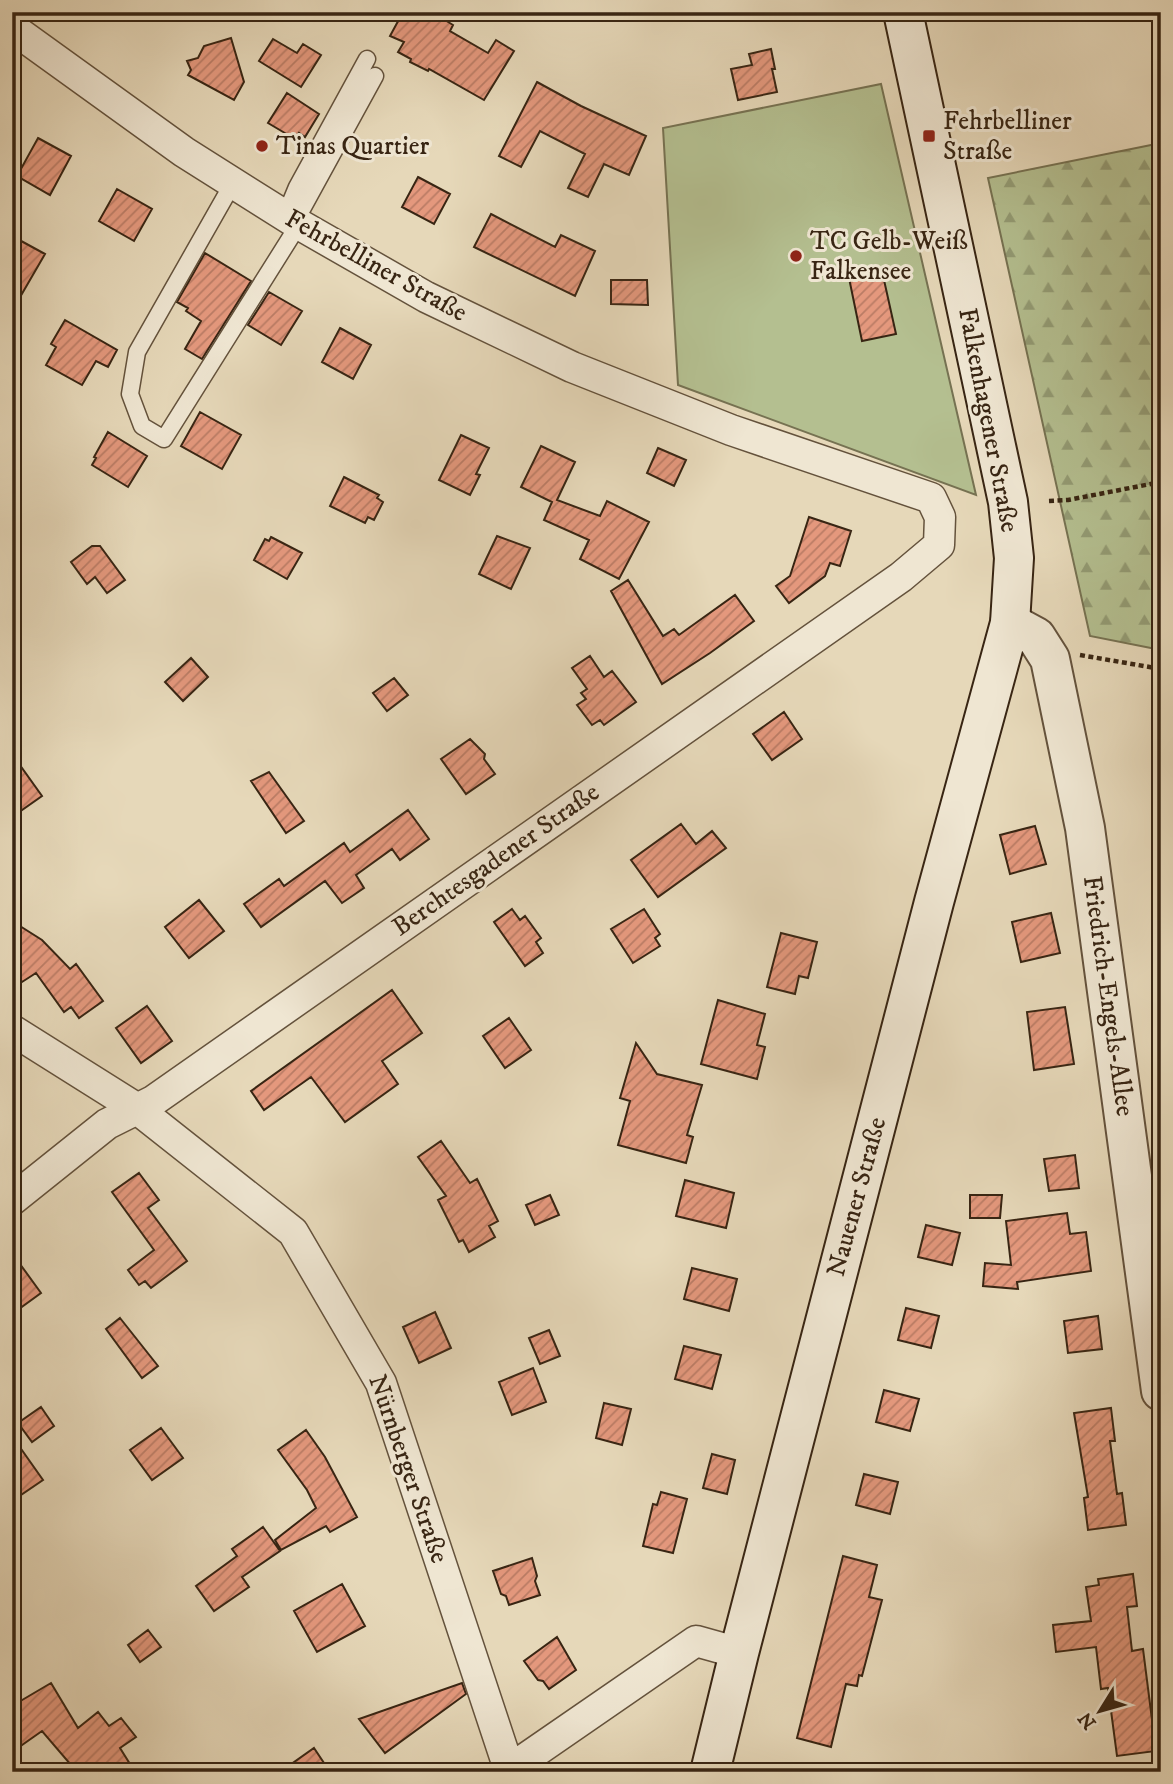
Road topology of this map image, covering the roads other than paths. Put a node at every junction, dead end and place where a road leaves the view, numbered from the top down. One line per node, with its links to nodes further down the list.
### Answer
1 (903, 12): 8 (main road, Falkenhagener Straße)
2 (12, 28): 5 (street, Fehrbelliner Straße)
3 (367, 59): 6 (lane)
4 (375, 76): 6 (lane)
5 (233, 183): 6 (street, Fehrbelliner Straße); 6 (lane)
6 (293, 220): 7 (street, Fehrbelliner Straße)
7 (931, 498): 10 (street, Berchtesgadener Straße)
8 (1010, 624): 12 (main road, Friedrich-Engels-Allee); 13 (main road, Nauener Straße)
9 (12, 1030): 10 (street, Nürnberger Straße)
10 (136, 1108): 11 (street, Berchtesgadener Straße); 14 (street, Nürnberger Straße)
11 (12, 1200)
12 (1161, 1391)
13 (739, 1653): 14 (street); 15 (main road, Nauener Straße)
14 (508, 1771)
15 (710, 1772)

